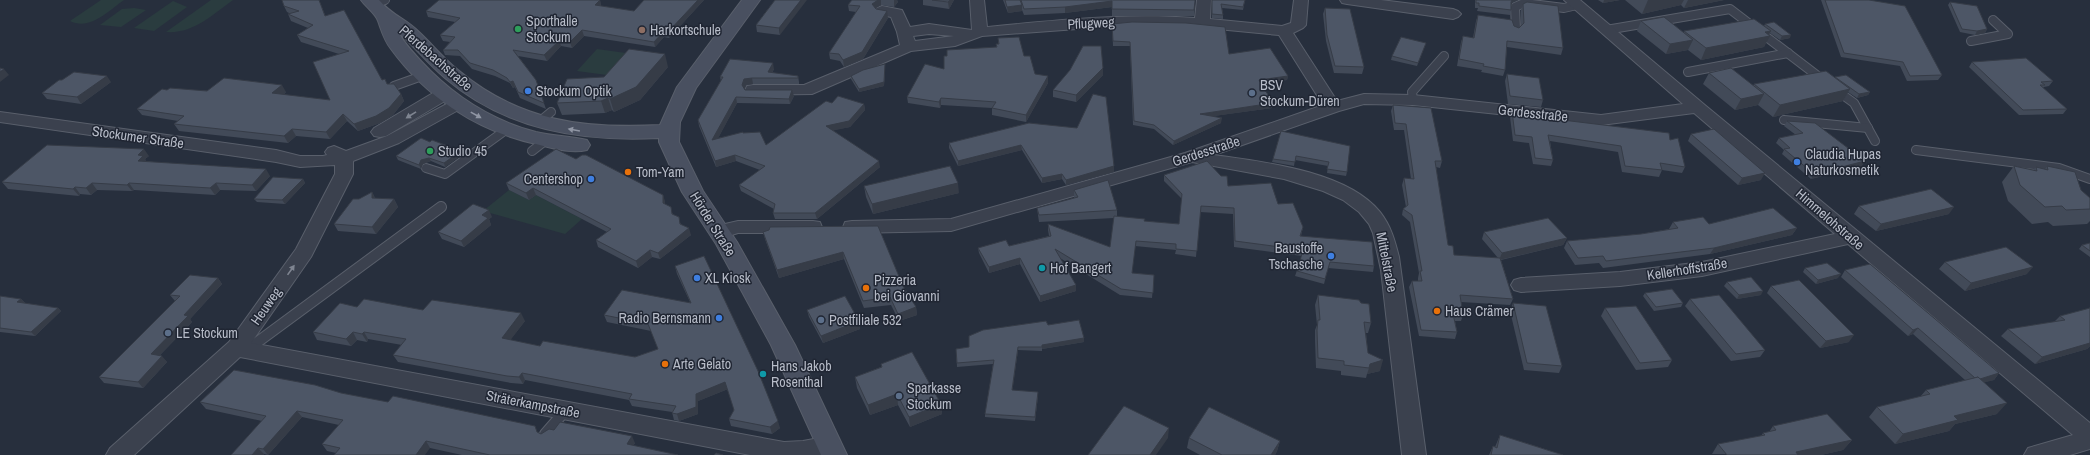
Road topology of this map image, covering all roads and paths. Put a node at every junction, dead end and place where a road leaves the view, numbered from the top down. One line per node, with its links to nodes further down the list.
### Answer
1 (751, 0): 35 (main road)
2 (977, 0): 16 (street)
3 (1204, 0): 12 (street)
4 (1301, 0): 15 (street)
5 (1347, 0): 9 (street)
6 (376, 1): 10 (main road, Pferdebachstraße)
7 (1574, 3): 13 (lane); 14 (street, Himmelohstraße)
8 (882, 11): 17 (street)
9 (1453, 14)
10 (387, 19): 22 (main road, Pferdebachstraße); 24 (main road, Pferdebachstraße)
11 (1993, 20): 18 (lane)
12 (1202, 23): 15 (street, Pflugweg); 16 (street, Pflugweg)
13 (1516, 29)
14 (1606, 30): 19 (lane); 29 (street, Himmelohstraße)
15 (1284, 31): 28 (street)
16 (980, 32): 17 (street, Pflugweg)
17 (906, 39): 25 (street, Pflugweg)
18 (1971, 41)
19 (1788, 53): 21 (lane); 32 (lane)
20 (1444, 56): 27 (lane)
21 (1688, 72)
22 (422, 76): 23 (lane); 26 (main road, Pferdebachstraße)
23 (394, 86)
24 (468, 88): 26 (main road); 34 (main road, Pferdebachstraße)
25 (753, 90)
26 (450, 99): 33 (main road, Pferdebachstraße, one-way to 33); 38 (street, Stockumer Straße)
27 (1413, 100): 28 (street, Gerdesstraße); 29 (street, Gerdesstraße)
28 (1333, 107): 39 (street, Gerdesstraße)
29 (1695, 108): 44 (street, Himmelohstraße)
30 (0, 117): 38 (street, Stockumer Straße)
31 (1784, 120): 32 (lane)
32 (1868, 128): 36 (lane)
33 (507, 129): 34 (main road, Pferdebachstraße); 40 (lane)
34 (542, 131): 35 (main road, Pferdebachstraße)
35 (669, 136): 43 (main road, Hörder Straße)
36 (1875, 141)
37 (1916, 150): 41 (lane)
38 (337, 153): 46 (street, Heuweg, one-way to 38)
39 (1191, 157): 43 (street, Gerdesstraße); 53 (street, Mittelstraße)
40 (426, 168)
41 (2090, 179)
42 (441, 207): 46 (lane)
43 (719, 232): 51 (main road, Hörder Straße)
44 (1851, 237): 45 (street, Kellerhoffstraße); 49 (street, Himmelohstraße)
45 (1521, 284)
46 (242, 349): 47 (street, Sträterkampstraße); 52 (street, Heuweg)
47 (565, 411): 48 (lane); 51 (street, Sträterkampstraße)
48 (545, 434)
49 (2090, 436)
50 (2090, 440): 54 (street)
51 (832, 450)
52 (118, 455)
53 (1414, 455)
54 (2036, 455)

